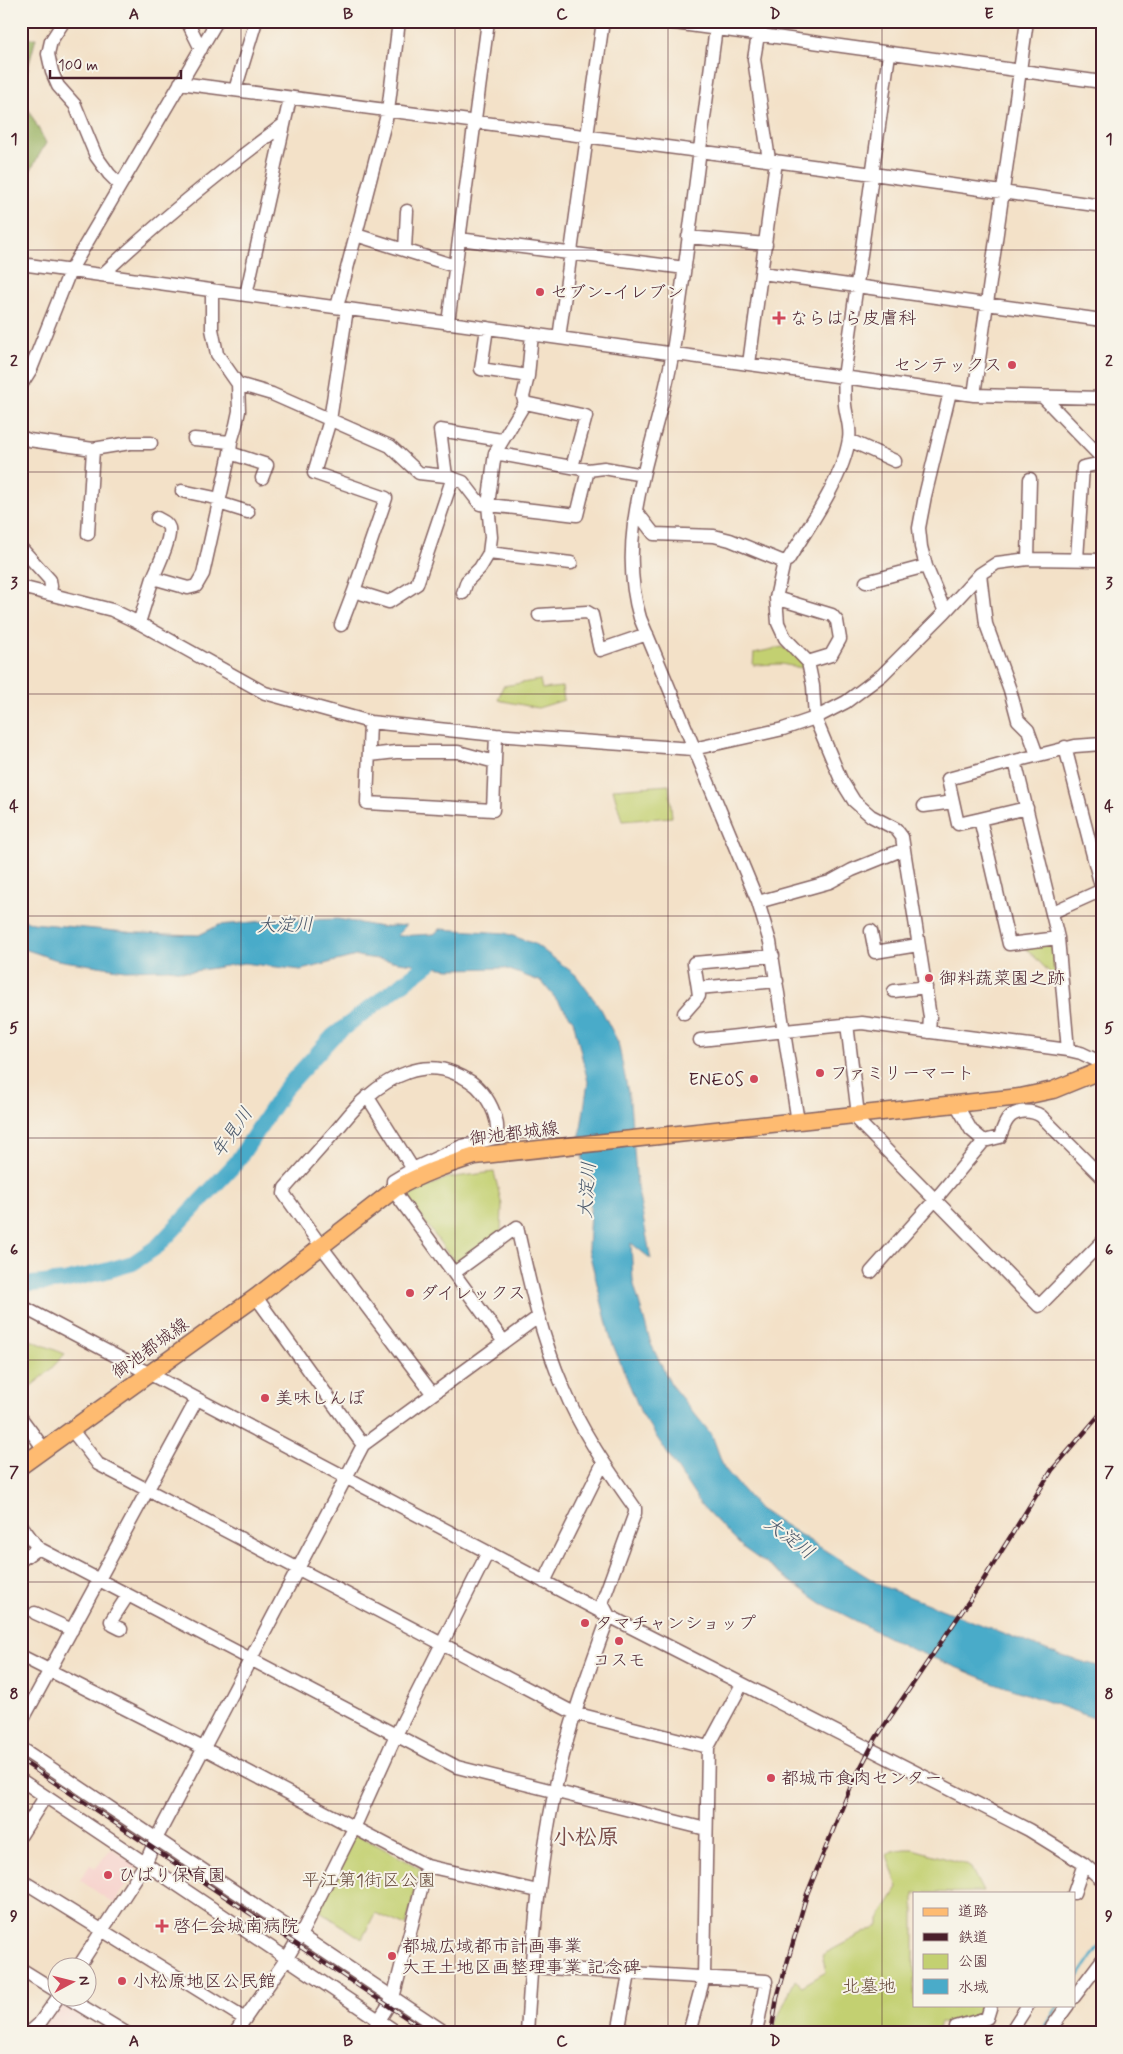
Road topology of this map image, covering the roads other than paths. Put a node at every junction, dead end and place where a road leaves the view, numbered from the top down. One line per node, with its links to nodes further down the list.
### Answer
1 (64, 21): 27 (street)
2 (187, 21): 13 (street)
3 (217, 21): 13 (street)
4 (256, 21): 18 (street)
5 (399, 21): 20 (street)
6 (488, 21): 21 (street)
7 (603, 21): 23 (street)
8 (660, 21): 11 (street)
9 (764, 21): 12 (street)
10 (1027, 21): 15 (street)
11 (716, 28): 12 (street); 24 (street)
12 (758, 35): 14 (street); 25 (street)
13 (201, 49): 17 (street)
14 (889, 54): 15 (street); 26 (street)
15 (1019, 71): 16 (street); 28 (street)
16 (1102, 82)
17 (180, 83): 18 (street); 27 (street)
18 (235, 90): 19 (street)
19 (290, 98): 20 (street); 22 (street)
20 (388, 111): 21 (street); 31 (street)
21 (474, 122): 23 (street); 33 (street)
22 (284, 124): 42 (street); 45 (street)
23 (588, 137): 24 (street); 36 (street)
24 (699, 151): 25 (street); 32 (street)
25 (772, 160): 26 (street); 34 (street)
26 (873, 174): 28 (street); 43 (street)
27 (120, 184): 40 (street)
28 (1004, 192): 29 (street); 46 (street)
29 (1102, 206)
30 (407, 211): 35 (street)
31 (356, 235): 35 (street); 47 (street)
32 (688, 237): 34 (street); 39 (street)
33 (459, 239): 36 (street); 38 (street)
34 (766, 244): 41 (street)
35 (405, 250): 38 (street)
36 (572, 253): 39 (street); 52 (street)
37 (21, 264): 40 (street)
38 (455, 266): 49 (street)
39 (685, 268): 53 (street)
40 (70, 271): 42 (street); 58 (street)
41 (762, 273): 43 (street); 54 (street)
42 (102, 275): 44 (street)
43 (857, 286): 46 (street); 56 (street)
44 (212, 290): 45 (street); 57 (street)
45 (246, 294): 47 (street)
46 (987, 304): 48 (street); 60 (street)
47 (342, 308): 49 (street); 64 (street)
48 (1102, 320)
49 (448, 323): 50 (street)
50 (487, 328): 51 (street); 55 (street)
51 (532, 334): 52 (street); 55 (street)
52 (559, 338): 53 (street)
53 (672, 353): 54 (street); 78 (street)
54 (749, 364): 56 (street)
55 (528, 376): 63 (street)
56 (844, 378): 59 (street); 68 (street)
57 (238, 384): 64 (street); 70 (street)
58 (21, 386)
59 (950, 392): 60 (street); 96 (street)
60 (974, 395): 61 (street)
61 (1044, 398): 62 (street); 73 (street)
62 (1102, 398)
63 (525, 403): 67 (street); 76 (street)
64 (330, 420): 80 (street); 101 (street)
65 (21, 437): 71 (street)
66 (194, 439): 70 (street)
67 (501, 440): 72 (street); 80 (street)
68 (849, 440): 74 (street); 95 (street)
69 (151, 443): 71 (street)
70 (231, 448): 79 (street); 83 (street)
71 (93, 449): 88 (street)
72 (495, 453): 76 (street); 84 (street)
73 (1102, 458)
74 (895, 461)
75 (1102, 463): 92 (street)
76 (572, 467): 77 (street)
77 (588, 470): 78 (street); 84 (street)
78 (643, 475): 85 (street)
79 (262, 478)
80 (449, 478): 84 (street); 101 (street)
81 (1030, 478): 91 (street)
82 (182, 491): 83 (street)
83 (220, 501): 86 (street); 98 (street)
84 (488, 505): 90 (street)
85 (636, 511): 95 (street); 109 (street)
86 (248, 512)
87 (157, 518): 98 (street)
88 (88, 534)
89 (21, 548): 103 (street)
90 (489, 553): 94 (street); 102 (street)
91 (1028, 559): 92 (street); 97 (street)
92 (1077, 560): 93 (street)
93 (1102, 560)
94 (571, 562)
95 (784, 562): 104 (street)
96 (926, 566): 99 (street); 105 (street)
97 (980, 574): 105 (street); 118 (street)
98 (154, 578): 107 (street)
99 (866, 582)
100 (21, 586): 103 (street)
101 (354, 590): 108 (street)
102 (463, 593)
103 (50, 594): 107 (street)
104 (776, 598): 110 (street); 110 (street)
105 (946, 612): 111 (street)
106 (540, 615): 109 (street)
107 (139, 623): 112 (street)
108 (341, 625)
109 (647, 634): 116 (street)
110 (808, 662): 111 (street)
111 (815, 718): 116 (street); 125 (street)
112 (370, 722): 113 (street); 117 (street)
113 (496, 736): 116 (street); 120 (street)
114 (1102, 744): 115 (street)
115 (1065, 748): 118 (street); 126 (street)
116 (693, 749): 127 (street)
117 (370, 755): 120 (street); 120 (street)
118 (1037, 755): 119 (street)
119 (1015, 761): 121 (street); 123 (street)
120 (495, 762)
121 (953, 802): 122 (street); 124 (street)
122 (924, 806)
123 (1027, 808): 124 (street); 128 (street)
124 (980, 819): 130 (street)
125 (904, 849): 127 (street); 131 (street)
126 (1102, 890): 128 (street)
127 (758, 902): 132 (street)
128 (1053, 912): 130 (street)
129 (871, 931): 131 (street)
130 (1058, 938): 142 (street)
131 (918, 945): 134 (street)
132 (772, 956): 133 (street); 135 (street)
133 (777, 981): 135 (street); 139 (street)
134 (926, 987): 136 (street); 140 (street)
135 (698, 988): 137 (street)
136 (894, 991)
137 (684, 1013)
138 (847, 1024): 139 (street); 140 (street); 147 (street)
139 (783, 1032): 141 (street); 148 (street)
140 (929, 1032): 142 (street)
141 (700, 1040)
142 (1068, 1050): 143 (street)
143 (1102, 1063)
144 (1102, 1070): 146 (main road, 御池都城線)
145 (367, 1096): 150 (street); 150 (street); 155 (street)
146 (956, 1104): 147 (main road, 御池都城線); 149 (street)
147 (856, 1116): 148 (main road, 御池都城線); 153 (street)
148 (798, 1122): 152 (main road, 御池都城線)
149 (984, 1141): 151 (street); 153 (street)
150 (413, 1169): 152 (street)
151 (1102, 1177)
152 (392, 1190): 155 (main road, 御池都城線); 157 (street)
153 (935, 1200): 154 (street); 156 (street)
154 (1102, 1242)
155 (320, 1246): 158 (main road, 御池都城線); 163 (street)
156 (871, 1272)
157 (454, 1273): 160 (street); 161 (street)
158 (256, 1297): 162 (main road, 御池都城線); 167 (street)
159 (26, 1309): 162 (street)
160 (538, 1317): 161 (street); 169 (street)
161 (504, 1342): 163 (street)
162 (150, 1372): 164 (street); 166 (main road, 御池都城線)
163 (432, 1393): 167 (street)
164 (197, 1399): 171 (street); 172 (street)
165 (21, 1418): 168 (street)
166 (71, 1429): 168 (main road, 御池都城線); 172 (street)
167 (363, 1444): 171 (street)
168 (44, 1449): 170 (main road, 御池都城線)
169 (602, 1463): 179 (street); 182 (street)
170 (21, 1466)
171 (346, 1476): 175 (street); 177 (street)
172 (147, 1490): 177 (street); 178 (street)
173 (21, 1525): 174 (street)
174 (38, 1548): 176 (street); 178 (street)
175 (488, 1552): 179 (street); 185 (street)
176 (21, 1560)
177 (298, 1568): 185 (street); 187 (street)
178 (99, 1580): 180 (street); 184 (street)
179 (544, 1582): 182 (street)
180 (128, 1595): 183 (street); 187 (street)
181 (35, 1613): 184 (street)
182 (609, 1616): 189 (street); 190 (street)
183 (120, 1629)
184 (72, 1630): 188 (street)
185 (442, 1645): 190 (street); 192 (street)
186 (21, 1656): 188 (street)
187 (251, 1658): 192 (street); 195 (street)
188 (49, 1671): 191 (street); 195 (street)
189 (742, 1684): 193 (street); 204 (street)
190 (574, 1712): 193 (street); 197 (street)
191 (21, 1724)
192 (396, 1735): 197 (street); 199 (street)
193 (708, 1747): 200 (street)
194 (21, 1748): 202 (street)
195 (205, 1749): 199 (street); 202 (street)
196 (21, 1780): 198 (street)
197 (554, 1791): 200 (street); 208 (street)
198 (45, 1797): 201 (street); 203 (street)
199 (354, 1828): 205 (street); 211 (street)
200 (706, 1829): 218 (street)
201 (21, 1835)
202 (156, 1839): 203 (street); 211 (street)
203 (144, 1864): 210 (street); 213 (street)
204 (1084, 1864): 207 (street); 209 (street)
205 (426, 1866): 208 (street); 221 (street)
206 (21, 1880): 210 (street)
207 (1102, 1880)
208 (538, 1891): 215 (street)
209 (1074, 1892)
210 (102, 1930): 212 (street); 227 (street)
211 (301, 1934): 213 (street); 221 (street)
212 (85, 1956)
213 (287, 1958): 227 (street); 228 (street)
214 (1102, 1960): 220 (street)
215 (531, 1967): 217 (street); 235 (street)
216 (21, 1969): 219 (street)
217 (628, 1974): 218 (street); 236 (street)
218 (704, 1977): 237 (street); 238 (street)
219 (48, 1986)
220 (1076, 1994)
221 (393, 1998): 228 (street); 234 (street)
222 (52, 2006): 229 (street)
223 (81, 2006): 230 (street)
224 (991, 2006): 239 (street)
225 (1027, 2006): 240 (street)
226 (1067, 2006): 241 (street)
227 (245, 2018): 231 (street)
228 (379, 2020): 232 (street); 233 (street)
229 (29, 2033)
230 (126, 2033)
231 (236, 2033)
232 (371, 2033)
233 (398, 2033)
234 (446, 2033)
235 (526, 2033)
236 (618, 2033)
237 (689, 2033)
238 (756, 2033)
239 (956, 2033)
240 (1010, 2033)
241 (1059, 2033)

